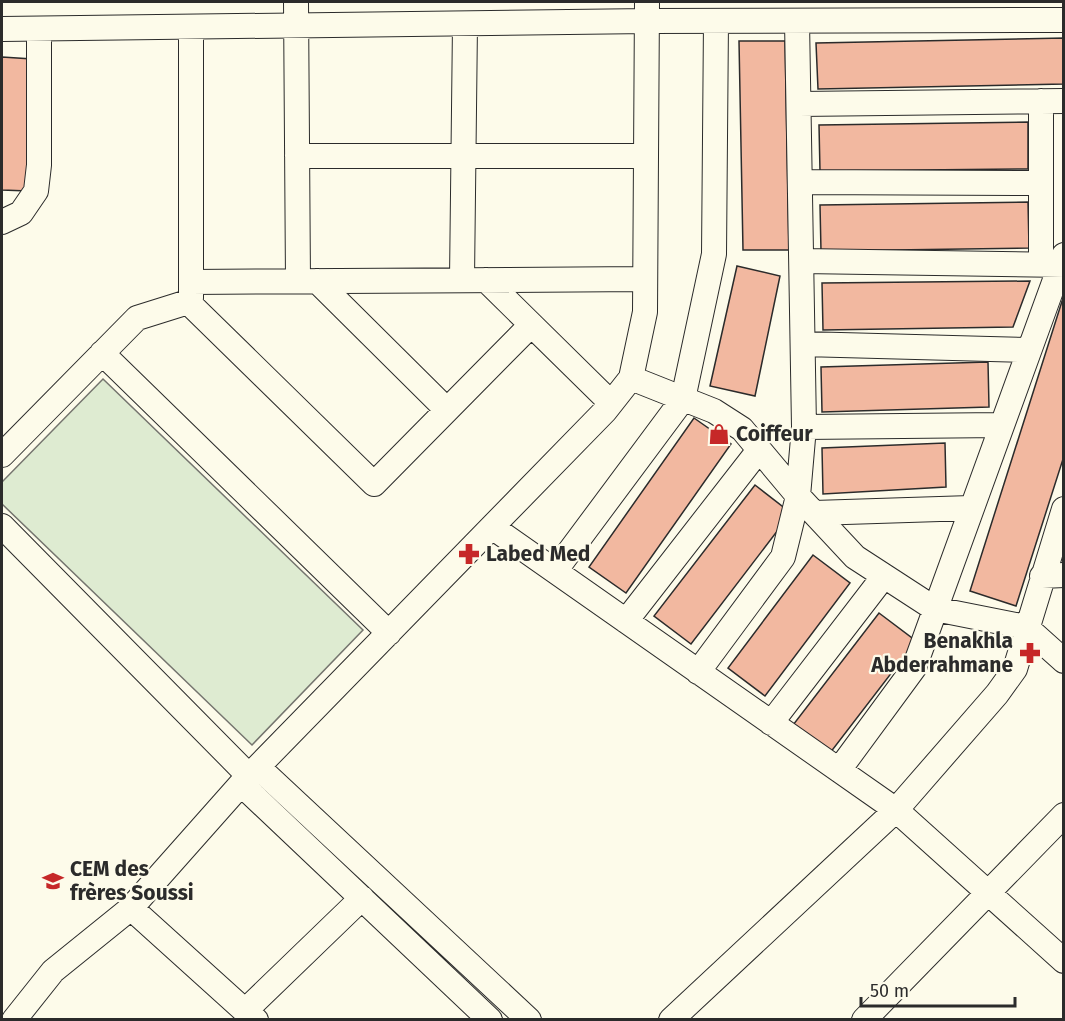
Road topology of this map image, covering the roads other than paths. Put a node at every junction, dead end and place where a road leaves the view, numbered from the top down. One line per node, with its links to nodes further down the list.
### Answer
1 (296, 2): 8 (street)
2 (648, 11): 5 (street); 7 (street); 16 (street)
3 (1012, 11): 4 (street); 6 (street)
4 (1064, 20)
5 (716, 21): 6 (street); 31 (street)
6 (797, 21): 13 (street)
7 (465, 24): 8 (street); 15 (street)
8 (297, 26): 9 (street); 14 (street)
9 (191, 27): 11 (street); 25 (street)
10 (2, 29): 11 (street)
11 (39, 29): 19 (street)
12 (1052, 101): 13 (street); 18 (street)
13 (799, 104): 17 (street)
14 (297, 156): 15 (street); 24 (street)
15 (464, 156): 16 (street); 22 (street)
16 (646, 156): 23 (street)
17 (800, 182): 18 (street); 20 (street)
18 (1041, 183): 21 (street)
19 (2, 222)
20 (802, 261): 21 (street); 27 (street)
21 (1057, 262): 28 (street)
22 (474, 279): 23 (street); 24 (street); 26 (street)
23 (643, 279): 30 (street)
24 (307, 281): 25 (street); 33 (street)
25 (191, 293): 29 (street); 33 (street)
26 (531, 325): 32 (street); 33 (street)
27 (803, 344): 28 (street); 35 (street)
28 (1028, 350): 34 (street)
29 (102, 353): 37 (street); 49 (street)
30 (631, 378): 31 (street); 32 (street)
31 (683, 399): 36 (street); 43 (street)
32 (611, 403): 42 (street)
33 (447, 410)
34 (1001, 425): 35 (street); 39 (street)
35 (804, 427): 38 (street)
36 (759, 450): 38 (street); 47 (street)
37 (2, 455)
38 (806, 505): 39 (street); 45 (street); 51 (street)
39 (971, 508): 46 (street)
40 (1064, 509): 44 (street)
41 (2, 526): 54 (street)
42 (492, 527): 43 (street); 49 (street)
43 (555, 571): 47 (street)
44 (1053, 575): 48 (street)
45 (884, 576): 46 (street); 52 (street)
46 (935, 609): 48 (street); 53 (street)
47 (626, 621): 51 (street)
48 (1026, 627): 50 (street); 55 (street)
49 (389, 633): 54 (street)
50 (1064, 661)
51 (698, 672): 52 (street)
52 (771, 723): 53 (street)
53 (838, 770): 55 (street)
54 (250, 776): 58 (street); 59 (street); 64 (street)
55 (896, 810): 57 (street); 65 (street)
56 (1064, 816): 57 (street)
57 (989, 894): 60 (street); 66 (street)
58 (362, 898): 61 (street); 63 (street)
59 (131, 908): 61 (street); 62 (street)
60 (1064, 961)
61 (251, 1017)
62 (14, 1020)
63 (490, 1020)
64 (529, 1020)
65 (671, 1020)
66 (864, 1020)

